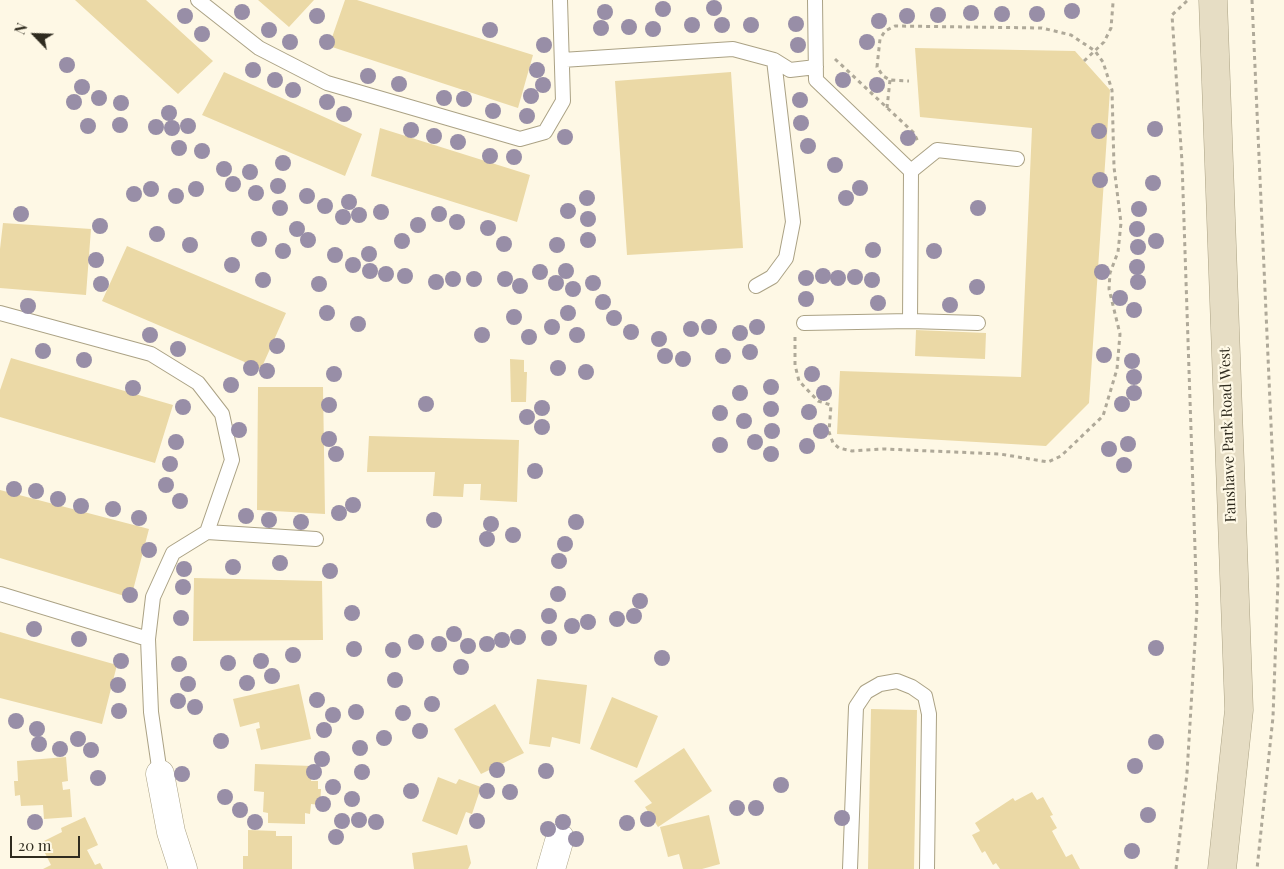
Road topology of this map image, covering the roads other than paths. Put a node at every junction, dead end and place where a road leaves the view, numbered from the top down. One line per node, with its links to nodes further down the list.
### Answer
1 (198, 0): 5 (lane)
2 (560, 0): 5 (lane)
3 (815, 0): 7 (lane)
4 (1213, 0): 25 (main road, Fanshawe Park Road West)
5 (562, 60): 6 (lane)
6 (774, 60): 7 (lane); 10 (lane)
7 (816, 67): 9 (lane)
8 (1017, 158): 9 (lane)
9 (911, 171): 12 (lane)
10 (756, 286)
11 (0, 313): 15 (lane)
12 (910, 321): 13 (lane); 14 (lane)
13 (804, 323)
14 (978, 323)
15 (207, 532): 16 (lane); 18 (lane)
16 (316, 539)
17 (0, 594): 18 (lane)
18 (148, 639): 19 (lane)
19 (160, 774): 21 (street)
20 (560, 838): 22 (street)
21 (183, 869)
22 (551, 869)
23 (850, 869): 24 (lane)
24 (927, 869)
25 (1222, 869)

